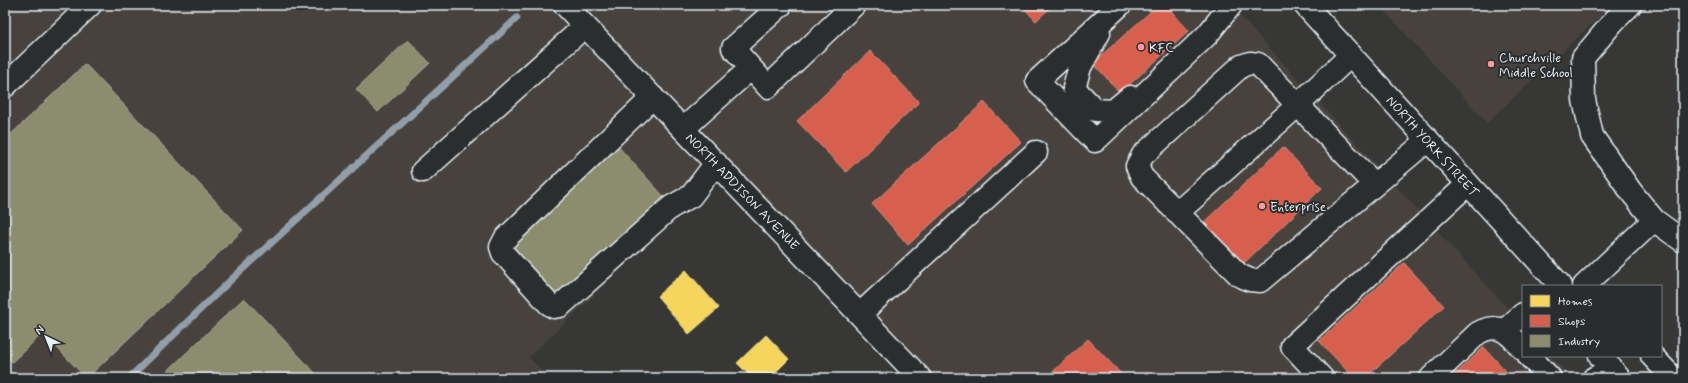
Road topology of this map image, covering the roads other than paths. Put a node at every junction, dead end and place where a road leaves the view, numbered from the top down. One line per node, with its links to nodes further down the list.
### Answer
1 (90, 5): 13 (street)
2 (565, 5): 9 (street, NORTH ADDISON AVENUE)
3 (781, 5): 12 (street)
4 (854, 5): 12 (street)
5 (1231, 5): 10 (street)
6 (1305, 5): 11 (street, NORTH YORK STREET)
7 (1630, 5): 24 (street)
8 (1114, 11): 10 (street); 10 (street)
9 (585, 26): 14 (street, NORTH ADDISON AVENUE); 20 (street)
10 (1207, 35)
11 (1351, 56): 15 (street); 17 (street, NORTH YORK STREET)
12 (750, 69): 16 (street)
13 (5, 86)
14 (653, 97): 16 (street, NORTH ADDISON AVENUE); 19 (street)
15 (1298, 105): 21 (street); 23 (street); 23 (street)
16 (683, 129): 19 (street, NORTH ADDISON AVENUE)
17 (1428, 140): 21 (street); 22 (street, NORTH YORK STREET)
18 (1036, 152): 28 (street)
19 (716, 163): 28 (street, NORTH ADDISON AVENUE)
20 (423, 171)
21 (1374, 184): 23 (street)
22 (1468, 184): 26 (street, NORTH YORK STREET); 35 (street)
23 (1177, 213)
24 (1654, 220): 25 (street); 27 (street)
25 (1683, 241)
26 (1558, 285)
27 (1585, 285)
28 (860, 314): 34 (street, NORTH ADDISON AVENUE)
29 (1522, 315): 30 (street)
30 (1505, 330): 31 (street); 36 (street)
31 (1522, 348)
32 (1530, 357): 37 (street)
33 (1653, 357): 38 (street)
34 (920, 378)
35 (1322, 378)
36 (1431, 378)
37 (1550, 378)
38 (1673, 378)

